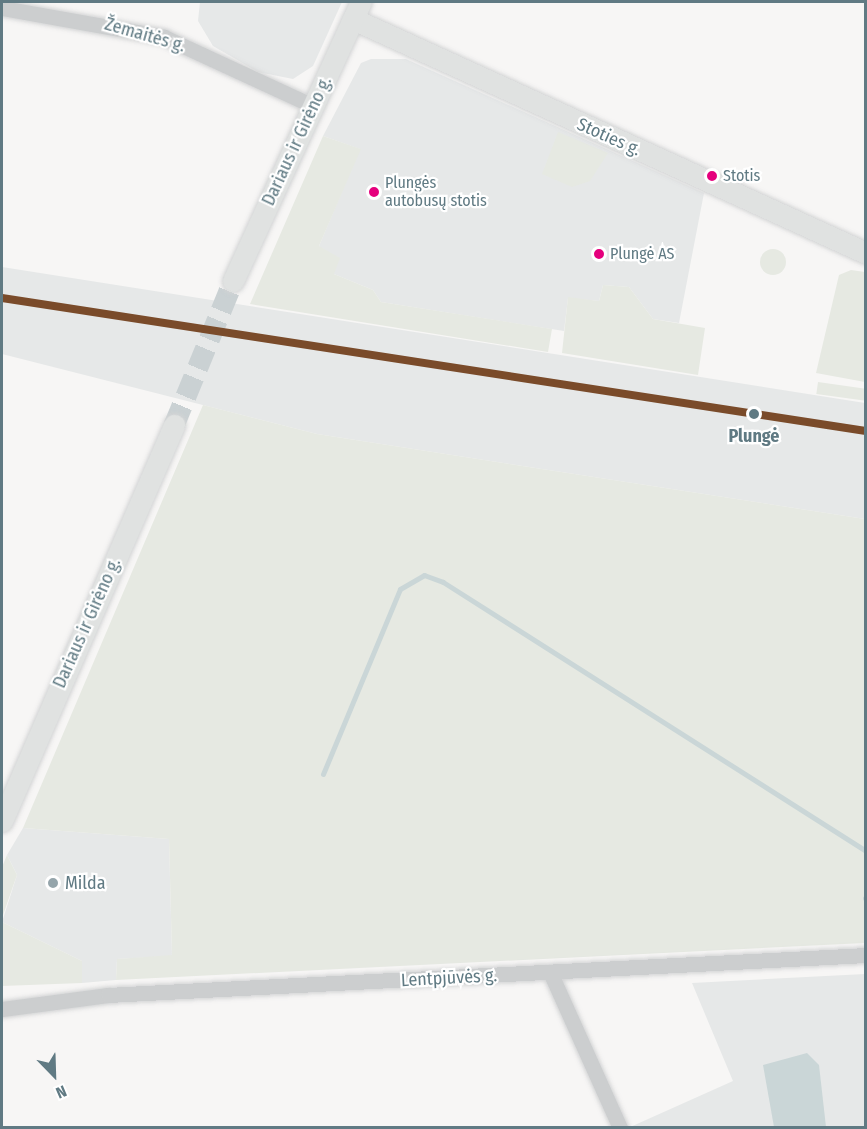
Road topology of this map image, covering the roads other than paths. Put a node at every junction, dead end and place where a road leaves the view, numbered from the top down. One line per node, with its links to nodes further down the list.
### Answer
1 (2, 8): 3 (street, Žemaitės g.)
2 (357, 10): 3 (main road, Dariaus ir Girėno g.); 4 (main road, Stoties g.)
3 (313, 106): 5 (main road, Dariaus ir Girėno g.)
4 (866, 253)
5 (233, 281)
6 (174, 425): 7 (main road, Dariaus ir Girėno g.)
7 (2, 821)
8 (866, 955): 9 (street, Lentpjūvės g.)
9 (550, 972): 11 (street, Lentpjūvės g.); 13 (street)
10 (2, 997): 11 (street, Lentpjūvės g.)
11 (33, 1002): 12 (street, Lentpjūvės g.)
12 (2, 1009)
13 (620, 1128)

